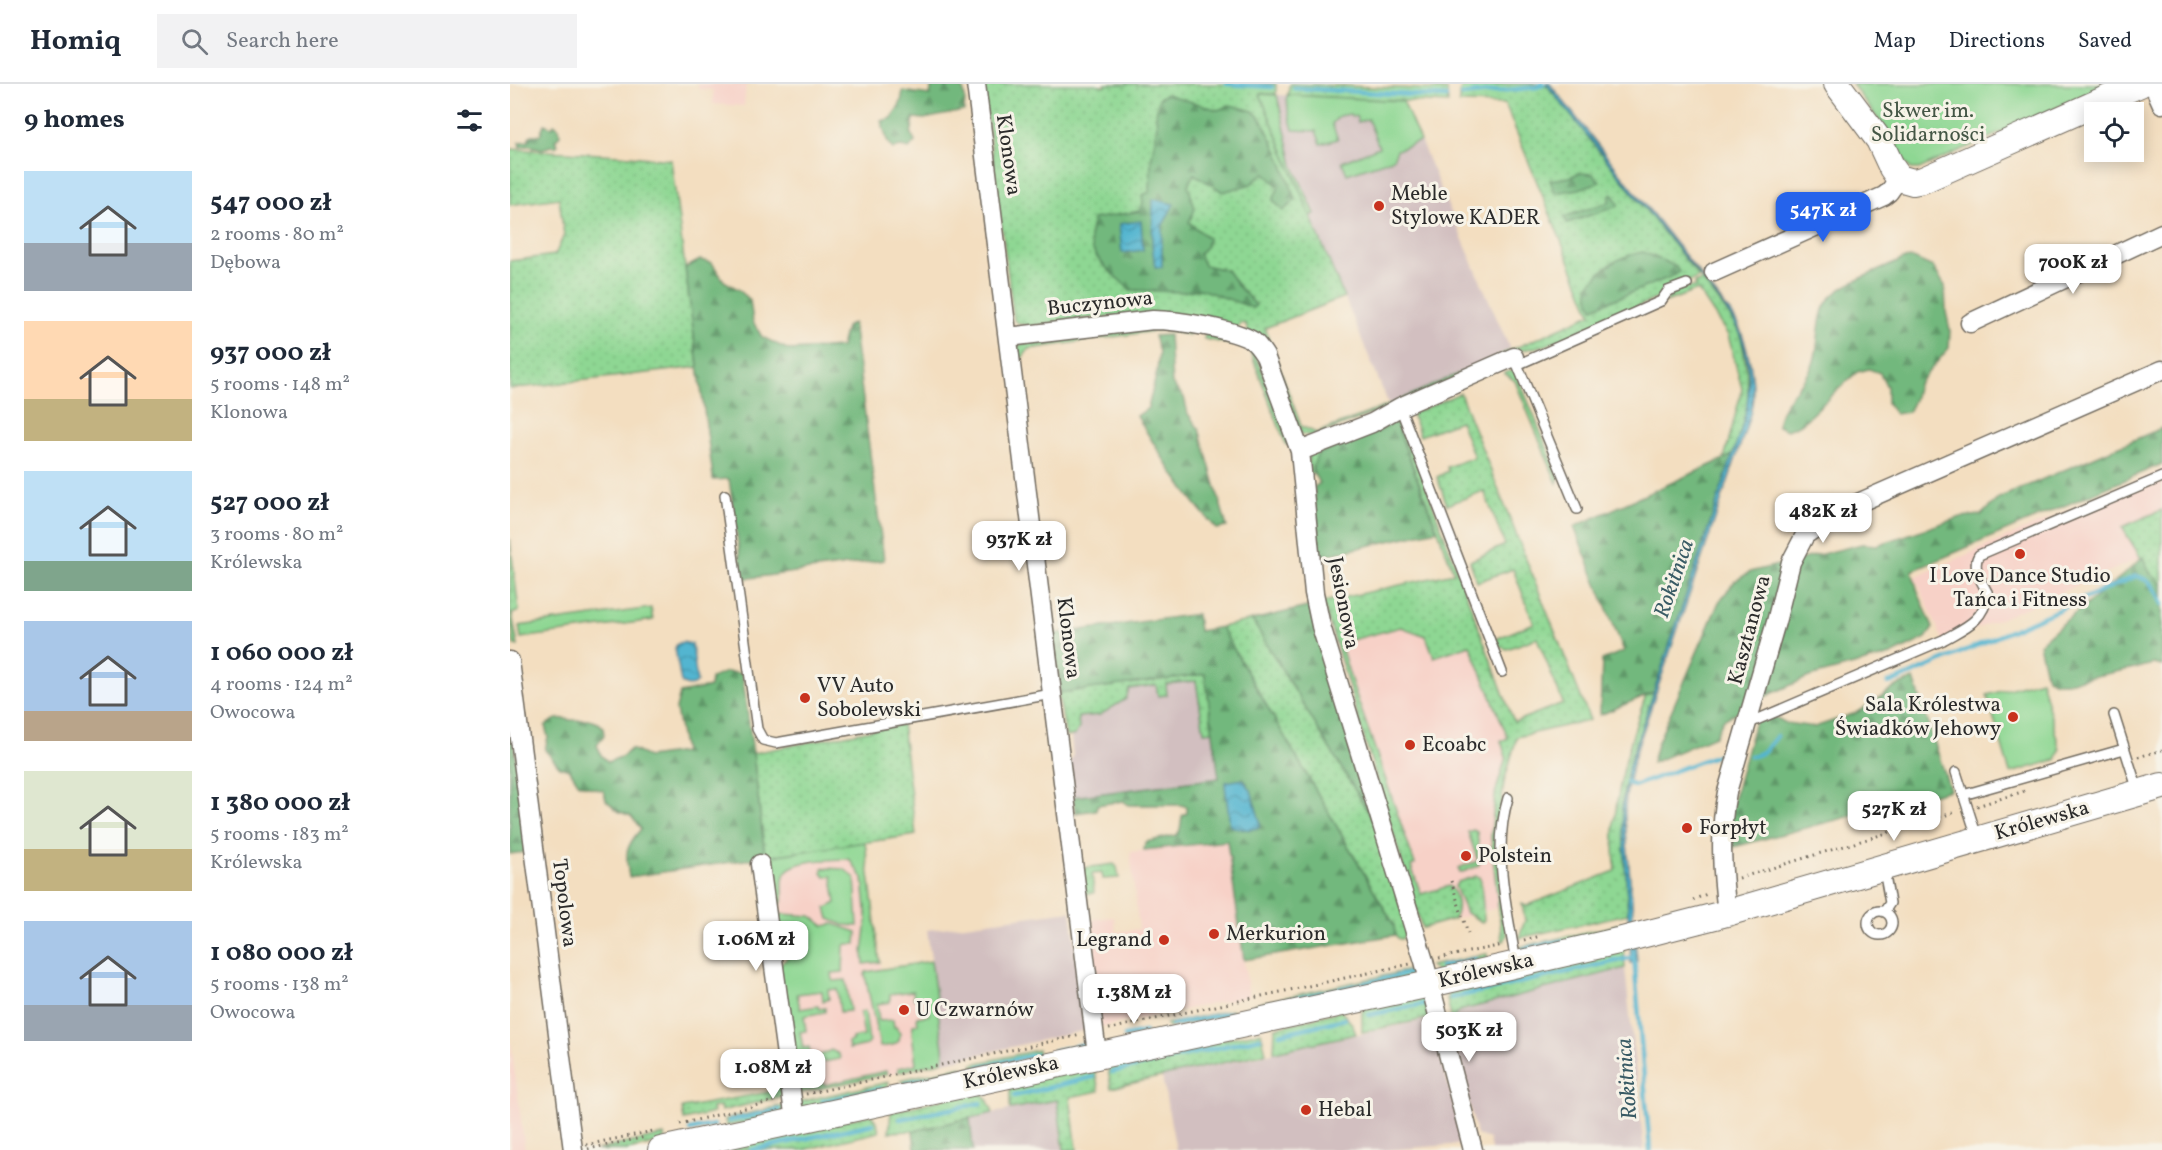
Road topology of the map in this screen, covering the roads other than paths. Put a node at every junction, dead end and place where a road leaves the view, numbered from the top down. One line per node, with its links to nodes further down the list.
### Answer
1 (976, 84): 11 (street, Klonowa)
2 (1837, 84): 6 (main road)
3 (2140, 84): 6 (main road)
4 (2153, 84): 5 (street)
5 (2162, 104)
6 (1899, 178): 8 (street)
7 (2162, 233): 10 (street)
8 (1714, 272)
9 (1687, 284): 12 (lane)
10 (1970, 323)
11 (1008, 337): 15 (street, Buczynowa); 21 (street, Klonowa)
12 (1515, 361): 14 (street); 18 (lane)
13 (2162, 370): 23 (street, Kasztanowa)
14 (1400, 407): 15 (street); 20 (lane)
15 (1300, 451): 35 (street, Jesionowa)
16 (2162, 477): 23 (lane)
17 (725, 495): 21 (lane)
18 (1577, 509)
19 (510, 661): 39 (street, Topolowa)
20 (1502, 672)
21 (1053, 694): 36 (street, Klonowa)
22 (2114, 715): 24 (lane)
23 (1747, 724): 33 (street, Kasztanowa)
24 (2124, 749): 26 (lane); 27 (lane)
25 (1956, 772): 27 (lane)
26 (2150, 790): 29 (main road, Królewska)
27 (1963, 795): 29 (lane)
28 (1508, 798): 34 (lane)
29 (1978, 839): 31 (main road, Królewska)
30 (760, 864): 37 (street)
31 (1883, 868): 32 (lane); 33 (main road, Królewska)
32 (1884, 912)
33 (1727, 913): 34 (main road, Królewska)
34 (1516, 965): 35 (main road, Królewska)
35 (1430, 984): 36 (main road, Królewska); 40 (street, Jesionowa)
36 (1096, 1039): 37 (main road, Królewska)
37 (789, 1110): 38 (main road, Królewska)
38 (661, 1140)
39 (579, 1148)
40 (1473, 1150)

